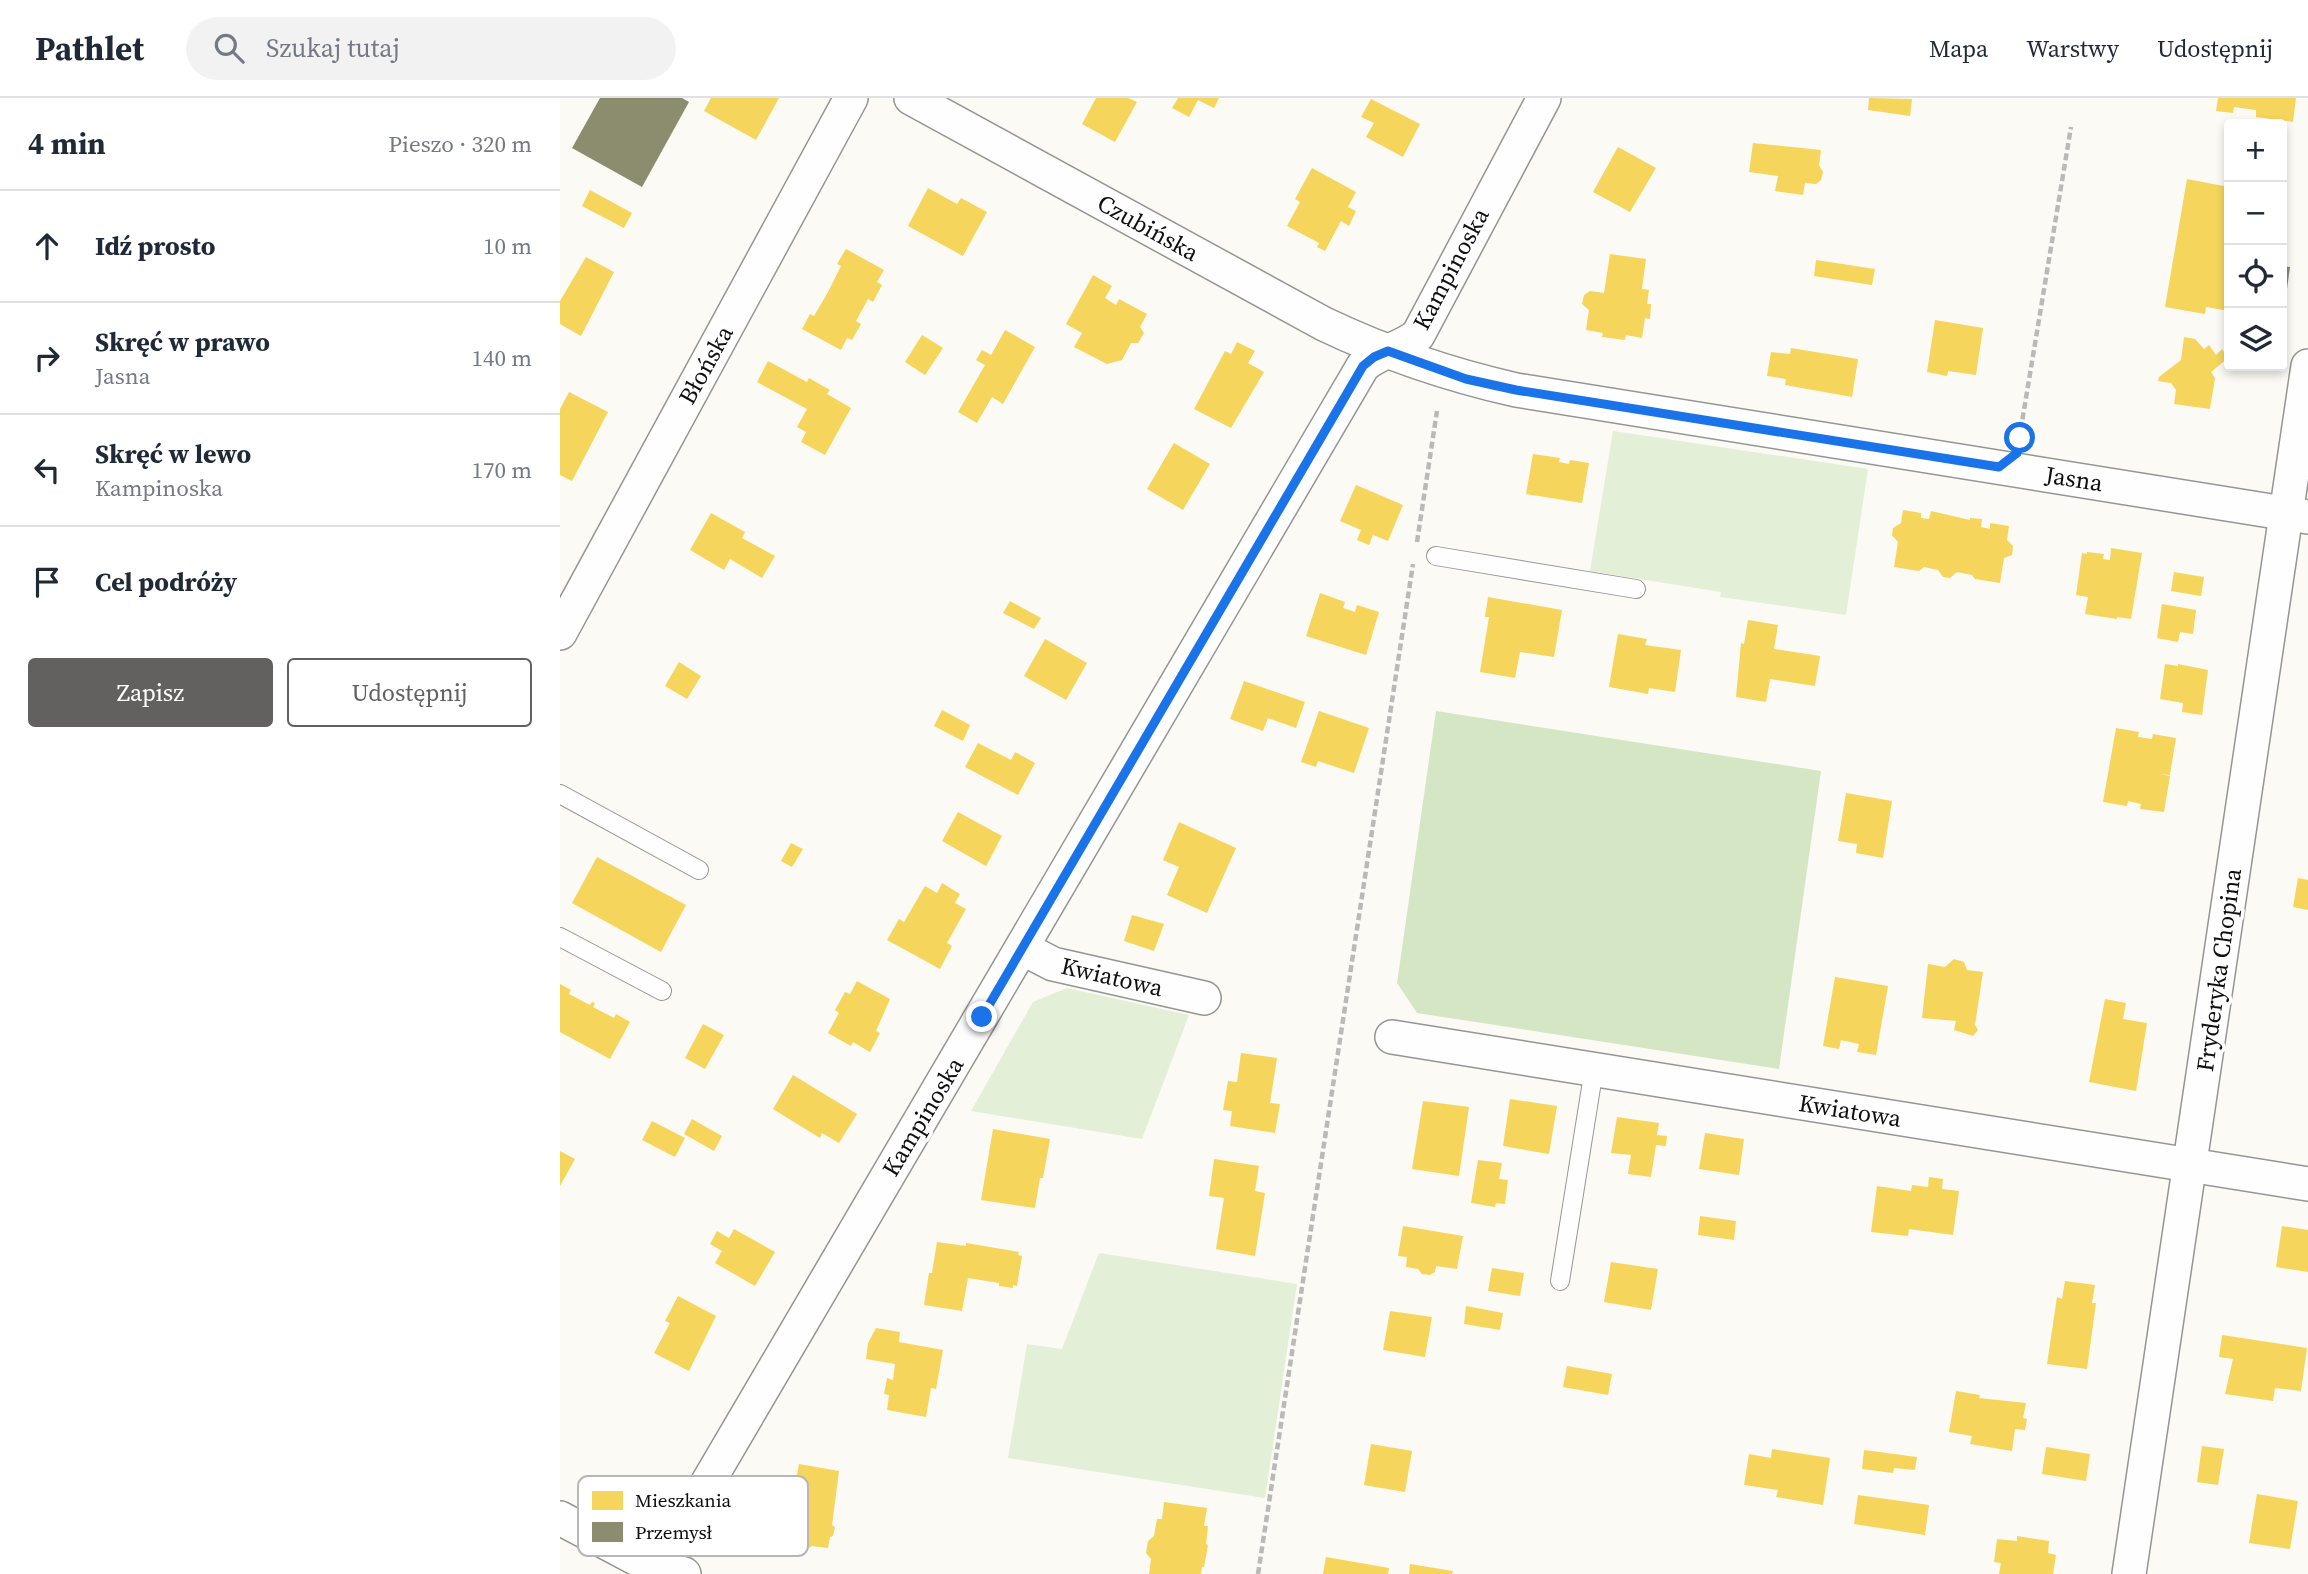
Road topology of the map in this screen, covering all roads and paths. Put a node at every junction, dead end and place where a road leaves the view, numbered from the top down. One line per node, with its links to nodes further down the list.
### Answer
1 (851, 98): 14 (street, Błońska)
2 (911, 98): 5 (street, Czubińska)
3 (1544, 98): 5 (street, Kampinoska)
4 (2071, 127): 8 (path)
5 (1388, 351): 8 (street, Jasna); 18 (street, Kampinoska)
6 (2308, 366): 9 (street, Fryderyka Chopina)
7 (1437, 411): 10 (path)
8 (1999, 467): 9 (street, Jasna)
9 (2297, 515): 23 (street, Fryderyka Chopina)
10 (1416, 548)
11 (1436, 556): 13 (lane)
12 (1413, 562): 32 (path)
13 (1636, 589)
14 (560, 633)
15 (560, 794): 16 (lane)
16 (699, 870)
17 (560, 937): 19 (lane)
18 (1023, 948): 20 (street, Kwiatowa); 26 (street, Kampinoska)
19 (662, 991)
20 (1204, 998)
21 (1392, 1037): 22 (street, Kwiatowa)
22 (1594, 1069): 23 (street, Kwiatowa); 25 (lane)
23 (2190, 1165): 24 (street, Kwiatowa); 33 (street, Fryderyka Chopina)
24 (2308, 1184)
25 (1560, 1281)
26 (721, 1476)
27 (560, 1518): 28 (street)
28 (578, 1528)
29 (631, 1556): 31 (street)
30 (675, 1556): 31 (street, Kampinoska)
31 (666, 1572)
32 (1258, 1574)
33 (2129, 1574)

